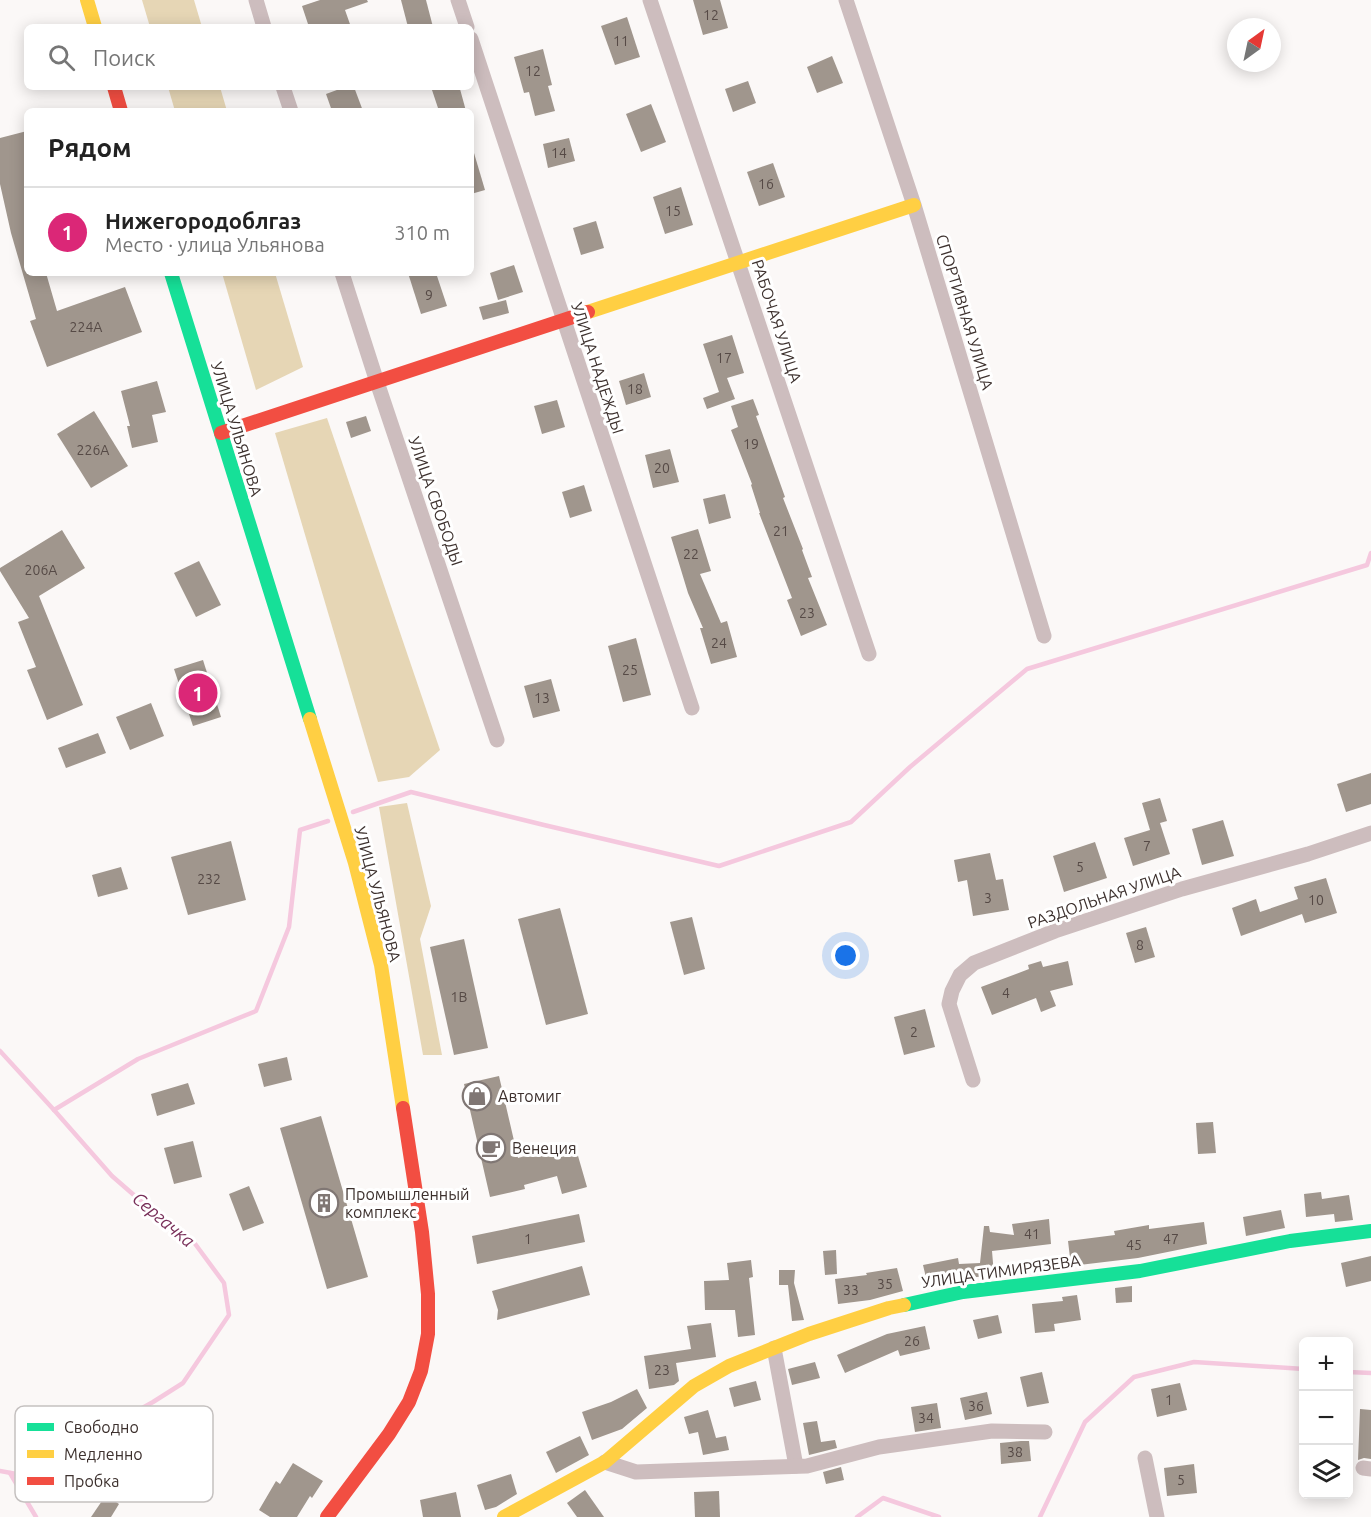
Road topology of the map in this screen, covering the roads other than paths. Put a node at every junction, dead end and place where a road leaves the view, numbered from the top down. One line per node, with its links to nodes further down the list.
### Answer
1 (87, 0): 6 (street)
2 (256, 0): 7 (street)
3 (458, 0): 8 (street)
4 (650, 0): 15 (street, РАБОЧАЯ УЛИЦА)
5 (846, 0): 14 (street, СПОРТИВНАЯ УЛИЦА)
6 (94, 24)
7 (263, 24)
8 (466, 24)
9 (474, 48): 18 (street, УЛИЦА НАДЕЖДЫ)
10 (115, 90): 12 (street)
11 (284, 90): 13 (street)
12 (120, 108)
13 (290, 108)
14 (914, 205): 15 (street); 21 (street, СПОРТИВНАЯ УЛИЦА)
15 (738, 263): 18 (street); 22 (street, РАБОЧАЯ УЛИЦА)
16 (172, 276): 20 (street, УЛИЦА УЛЬЯНОВА)
17 (343, 276): 19 (street, УЛИЦА СВОБОДЫ)
18 (564, 321): 19 (street); 23 (street, УЛИЦА НАДЕЖДЫ)
19 (377, 382): 20 (street); 24 (street, УЛИЦА СВОБОДЫ)
20 (221, 434): 33 (street, УЛИЦА УЛЬЯНОВА)
21 (1044, 636)
22 (869, 654)
23 (692, 708)
24 (497, 740)
25 (1371, 833): 26 (street, РАЗДОЛЬНАЯ УЛИЦА)
26 (973, 1080)
27 (1371, 1231): 28 (street, УЛИЦА ТИМИРЯЗЕВА)
28 (774, 1348): 31 (street, УЛИЦА ТИМИРЯЗЕВА); 32 (street)
29 (1045, 1432): 32 (street)
30 (1145, 1458): 35 (street)
31 (605, 1462): 32 (street); 34 (street, УЛИЦА ТИМИРЯЗЕВА)
32 (796, 1466)
33 (327, 1517)
34 (504, 1517)
35 (1158, 1517)

